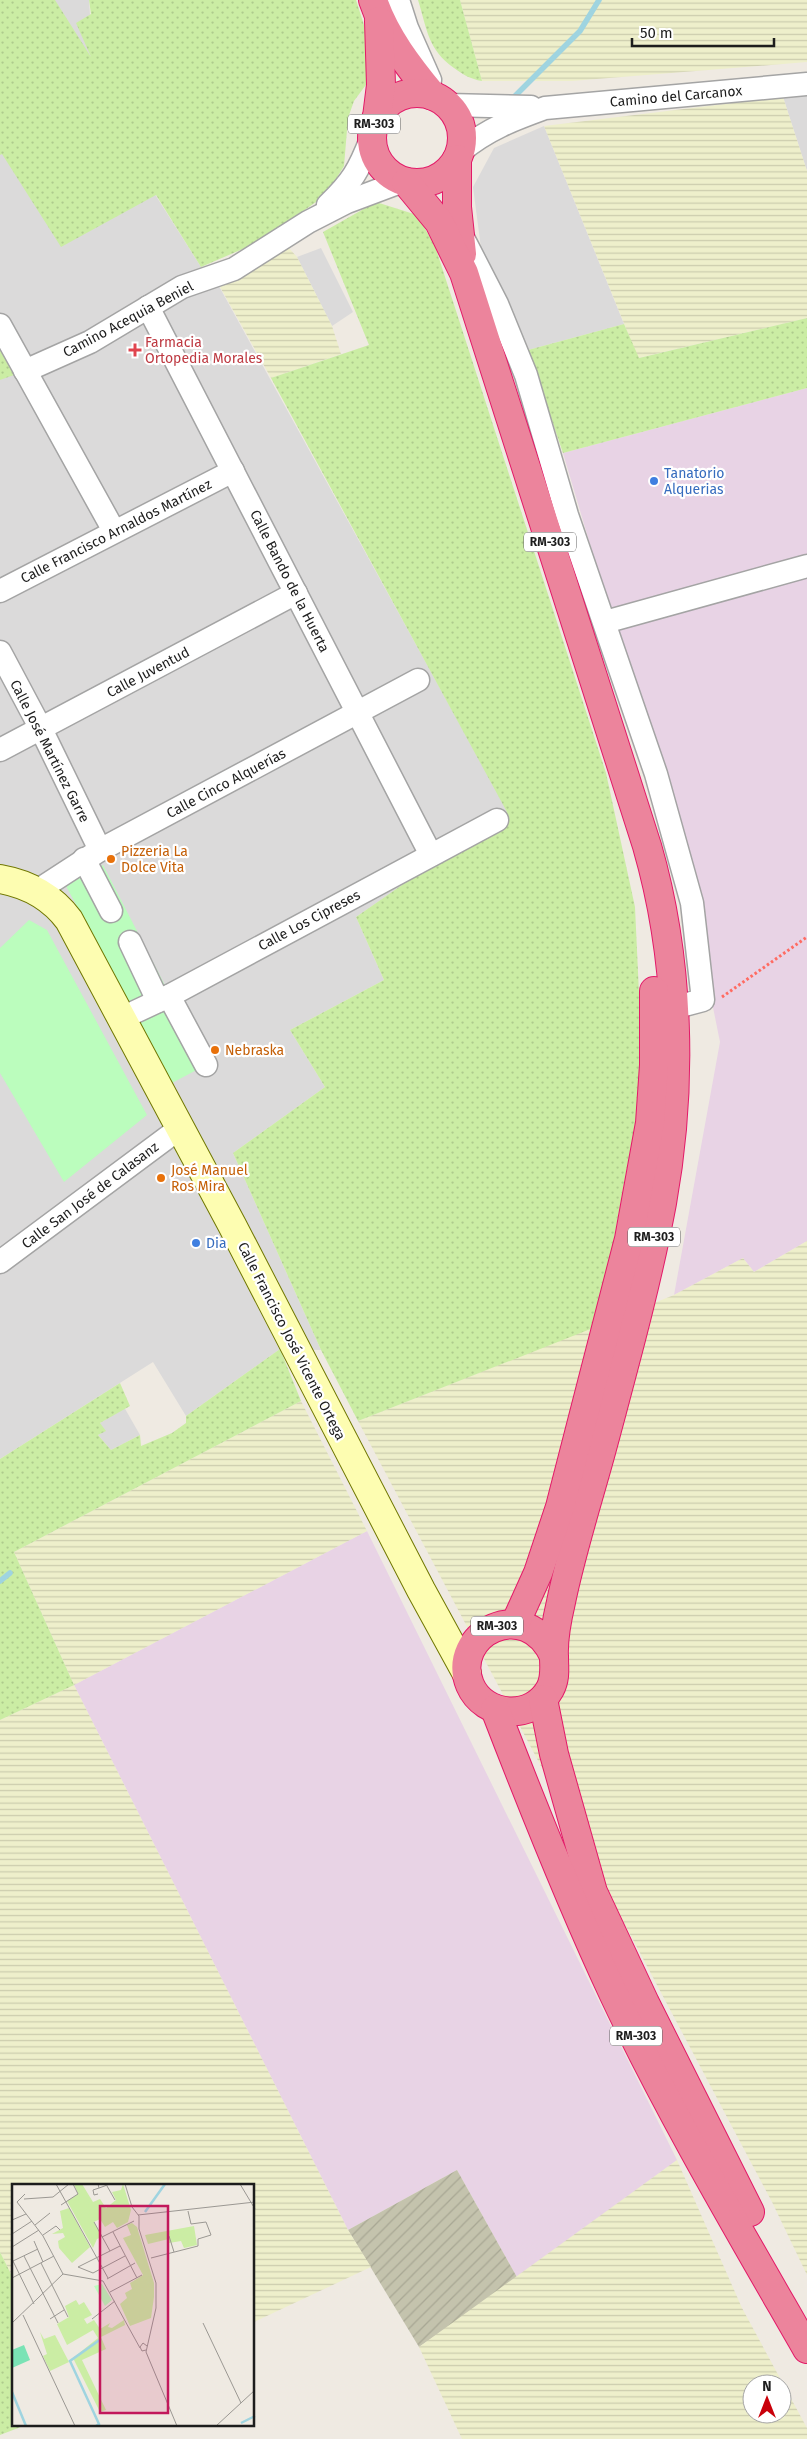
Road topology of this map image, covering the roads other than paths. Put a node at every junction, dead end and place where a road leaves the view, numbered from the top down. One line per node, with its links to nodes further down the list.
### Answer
1 (383, 6): 3 (highway, RM-303); 5 (highway, RM-303)
2 (807, 84): 4 (street, Camino del Carcanox)
3 (440, 100): 4 (street); 5 (highway, RM-303); 6 (highway, RM-303)
4 (545, 108): 6 (street)
5 (374, 128): 7 (highway, RM-303); 8 (street)
6 (459, 155): 7 (highway); 9 (highway, RM-303)
7 (405, 182): 8 (street); 10 (highway, RM-303)
8 (308, 222): 11 (street, Camino Acequia Beniel)
9 (458, 228): 10 (highway, RM-303); 19 (street)
10 (464, 272): 25 (highway, RM-303)
11 (148, 307): 13 (street, Camino Acequia Beniel); 14 (street, Calle Bando de la Huerta)
12 (0, 325): 13 (street)
13 (25, 371): 15 (street)
14 (233, 471): 15 (street, Calle Francisco Arnaldos Martínez); 18 (street, Calle Bando de la Huerta)
15 (114, 531): 17 (street, Calle Francisco Arnaldos Martínez)
16 (807, 566): 19 (street)
17 (0, 591)
18 (296, 593): 22 (street, Calle Bando de la Huerta); 23 (street, Calle Juventud)
19 (605, 622): 34 (street)
20 (0, 652): 23 (street, Calle José Martínez Garre)
21 (418, 680): 22 (street, Calle Cinco Alquerías)
22 (358, 712): 27 (street, Calle Cinco Alquerías); 28 (street, Calle Bando de la Huerta)
23 (41, 729): 24 (street, Calle Juventud); 27 (street, Calle José Martínez Garre)
24 (0, 750)
25 (636, 811): 34 (highway, RM-303); 40 (highway, RM-303)
26 (497, 820): 28 (street, Calle Los Cipreses)
27 (92, 854): 30 (street, Calle Cinco Alquerías); 31 (street, Calle José Martínez Garre)
28 (431, 855): 33 (street, Calle Los Cipreses)
29 (0, 879): 30 (street)
30 (37, 891): 35 (street, Calle Francisco José Vicente Ortega)
31 (111, 911)
32 (130, 942): 33 (street)
33 (163, 998): 35 (street, Calle Los Cipreses); 36 (street)
34 (673, 1008): 42 (highway, RM-303)
35 (122, 1018): 37 (street, Calle Francisco José Vicente Ortega)
36 (206, 1065)
37 (180, 1128): 38 (street, Calle San José de Calasanz); 39 (street, Calle Francisco José Vicente Ortega)
38 (0, 1262)
39 (421, 1590): 41 (street); 43 (street)
40 (514, 1624): 41 (highway, RM-303); 42 (highway, RM-303)
41 (486, 1631): 43 (highway, RM-303)
42 (554, 1656): 44 (highway, RM-303)
43 (467, 1674): 45 (highway)
44 (543, 1698): 45 (highway); 46 (highway, RM-303)
45 (495, 1709): 47 (highway, RM-303)
46 (807, 2336)
47 (807, 2349)

